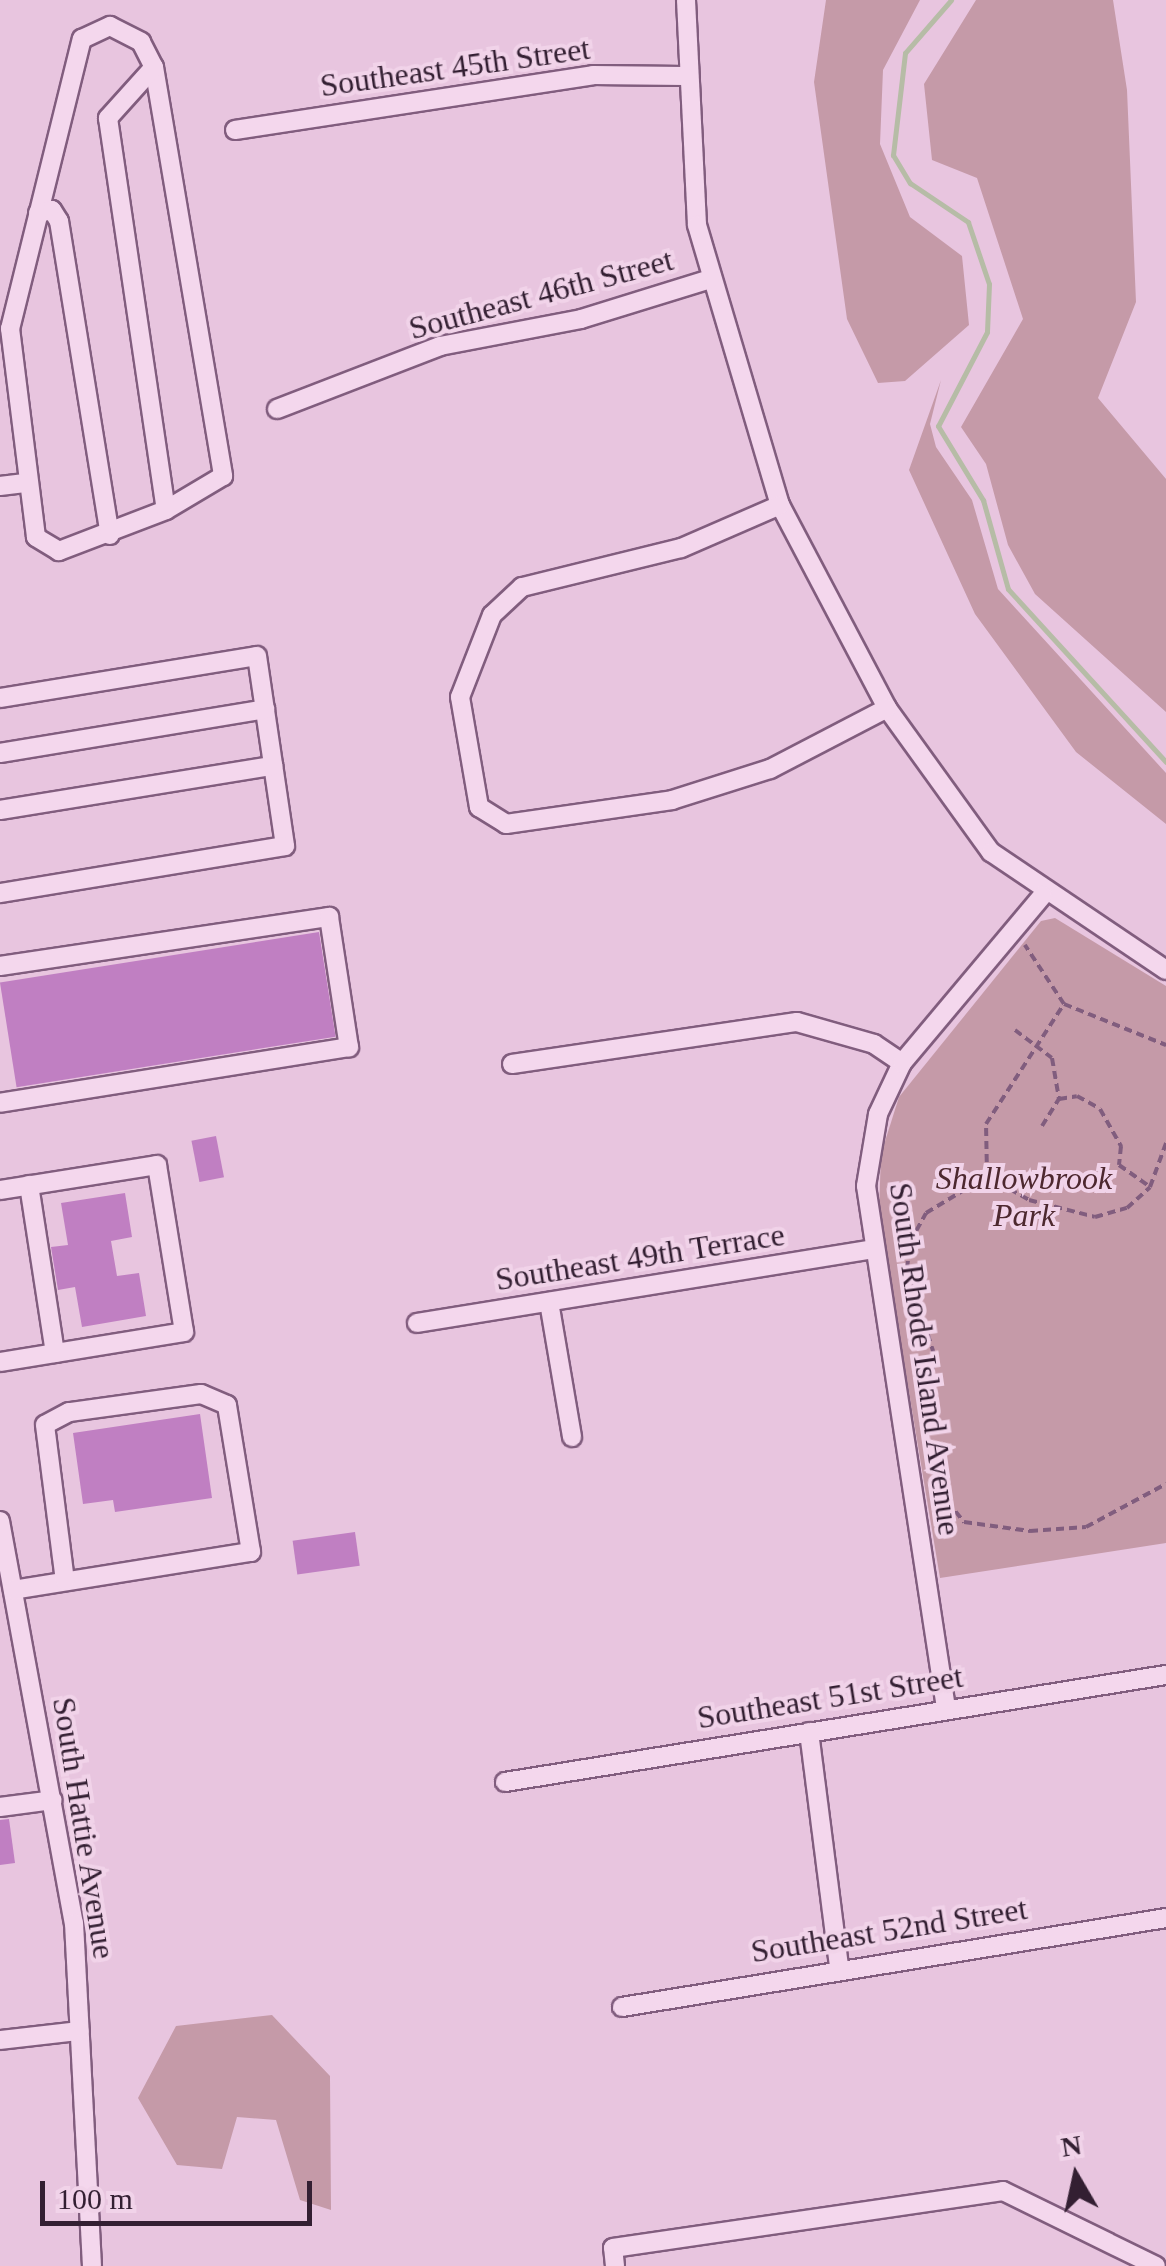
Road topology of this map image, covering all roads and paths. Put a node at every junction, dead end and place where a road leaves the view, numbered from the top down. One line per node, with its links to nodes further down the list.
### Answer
1 (686, 0): 3 (street)
2 (154, 67): 5 (street); 11 (street); 11 (street)
3 (684, 76): 4 (street, Southeast 45th Street); 6 (street)
4 (235, 130)
5 (38, 212): 8 (street); 12 (street)
6 (710, 279): 7 (street, Southeast 46th Street); 10 (street)
7 (277, 409)
8 (25, 483): 9 (street); 12 (street)
9 (0, 486)
10 (780, 505): 14 (street); 14 (street)
11 (166, 510): 12 (street)
12 (110, 535)
13 (0, 698): 15 (street)
14 (887, 708): 20 (street)
15 (265, 709): 16 (street); 17 (street)
16 (0, 753)
17 (274, 766): 18 (street); 19 (street)
18 (0, 810)
19 (0, 893)
20 (1044, 895): 21 (street, South Rhode Island Avenue); 23 (street)
21 (1014, 936): 24 (path); 27 (street, South Rhode Island Avenue)
22 (0, 966): 30 (street)
23 (1166, 970)
24 (1064, 1004): 26 (path); 33 (path)
25 (1015, 1030): 29 (path)
26 (1166, 1045)
27 (902, 1063): 28 (street); 37 (street, South Rhode Island Avenue)
28 (512, 1064)
29 (1059, 1099): 31 (path); 35 (path)
30 (0, 1103)
31 (1042, 1126)
32 (1166, 1143): 35 (path)
33 (987, 1176): 35 (path); 43 (path)
34 (29, 1185): 36 (street); 40 (street); 40 (street)
35 (1150, 1188)
36 (0, 1190)
37 (872, 1250): 38 (street, Southeast 49th Terrace); 49 (street, South Rhode Island Avenue)
38 (550, 1302): 39 (street, Southeast 49th Terrace); 42 (street)
39 (418, 1323)
40 (56, 1353): 41 (street)
41 (0, 1362)
42 (572, 1437)
43 (1166, 1484)
44 (0, 1521): 46 (street, South Hattie Avenue)
45 (65, 1581): 45 (street); 46 (street)
46 (14, 1590): 47 (street, South Hattie Avenue)
47 (9, 1615): 52 (street, South Hattie Avenue)
48 (1166, 1675): 49 (street, Southeast 51st Street)
49 (946, 1708): 50 (street, Southeast 51st Street)
50 (808, 1732): 51 (street, Southeast 51st Street); 55 (street)
51 (505, 1782)
52 (53, 1800): 53 (street); 57 (street, South Hattie Avenue)
53 (0, 1807)
54 (1166, 1918): 55 (street, Southeast 52nd Street)
55 (839, 1966): 56 (street, Southeast 52nd Street)
56 (622, 2007)
57 (79, 2032): 58 (street); 59 (street, South Hattie Avenue)
58 (0, 2040)
59 (92, 2266)
60 (616, 2266): 61 (street)
61 (1156, 2266)

